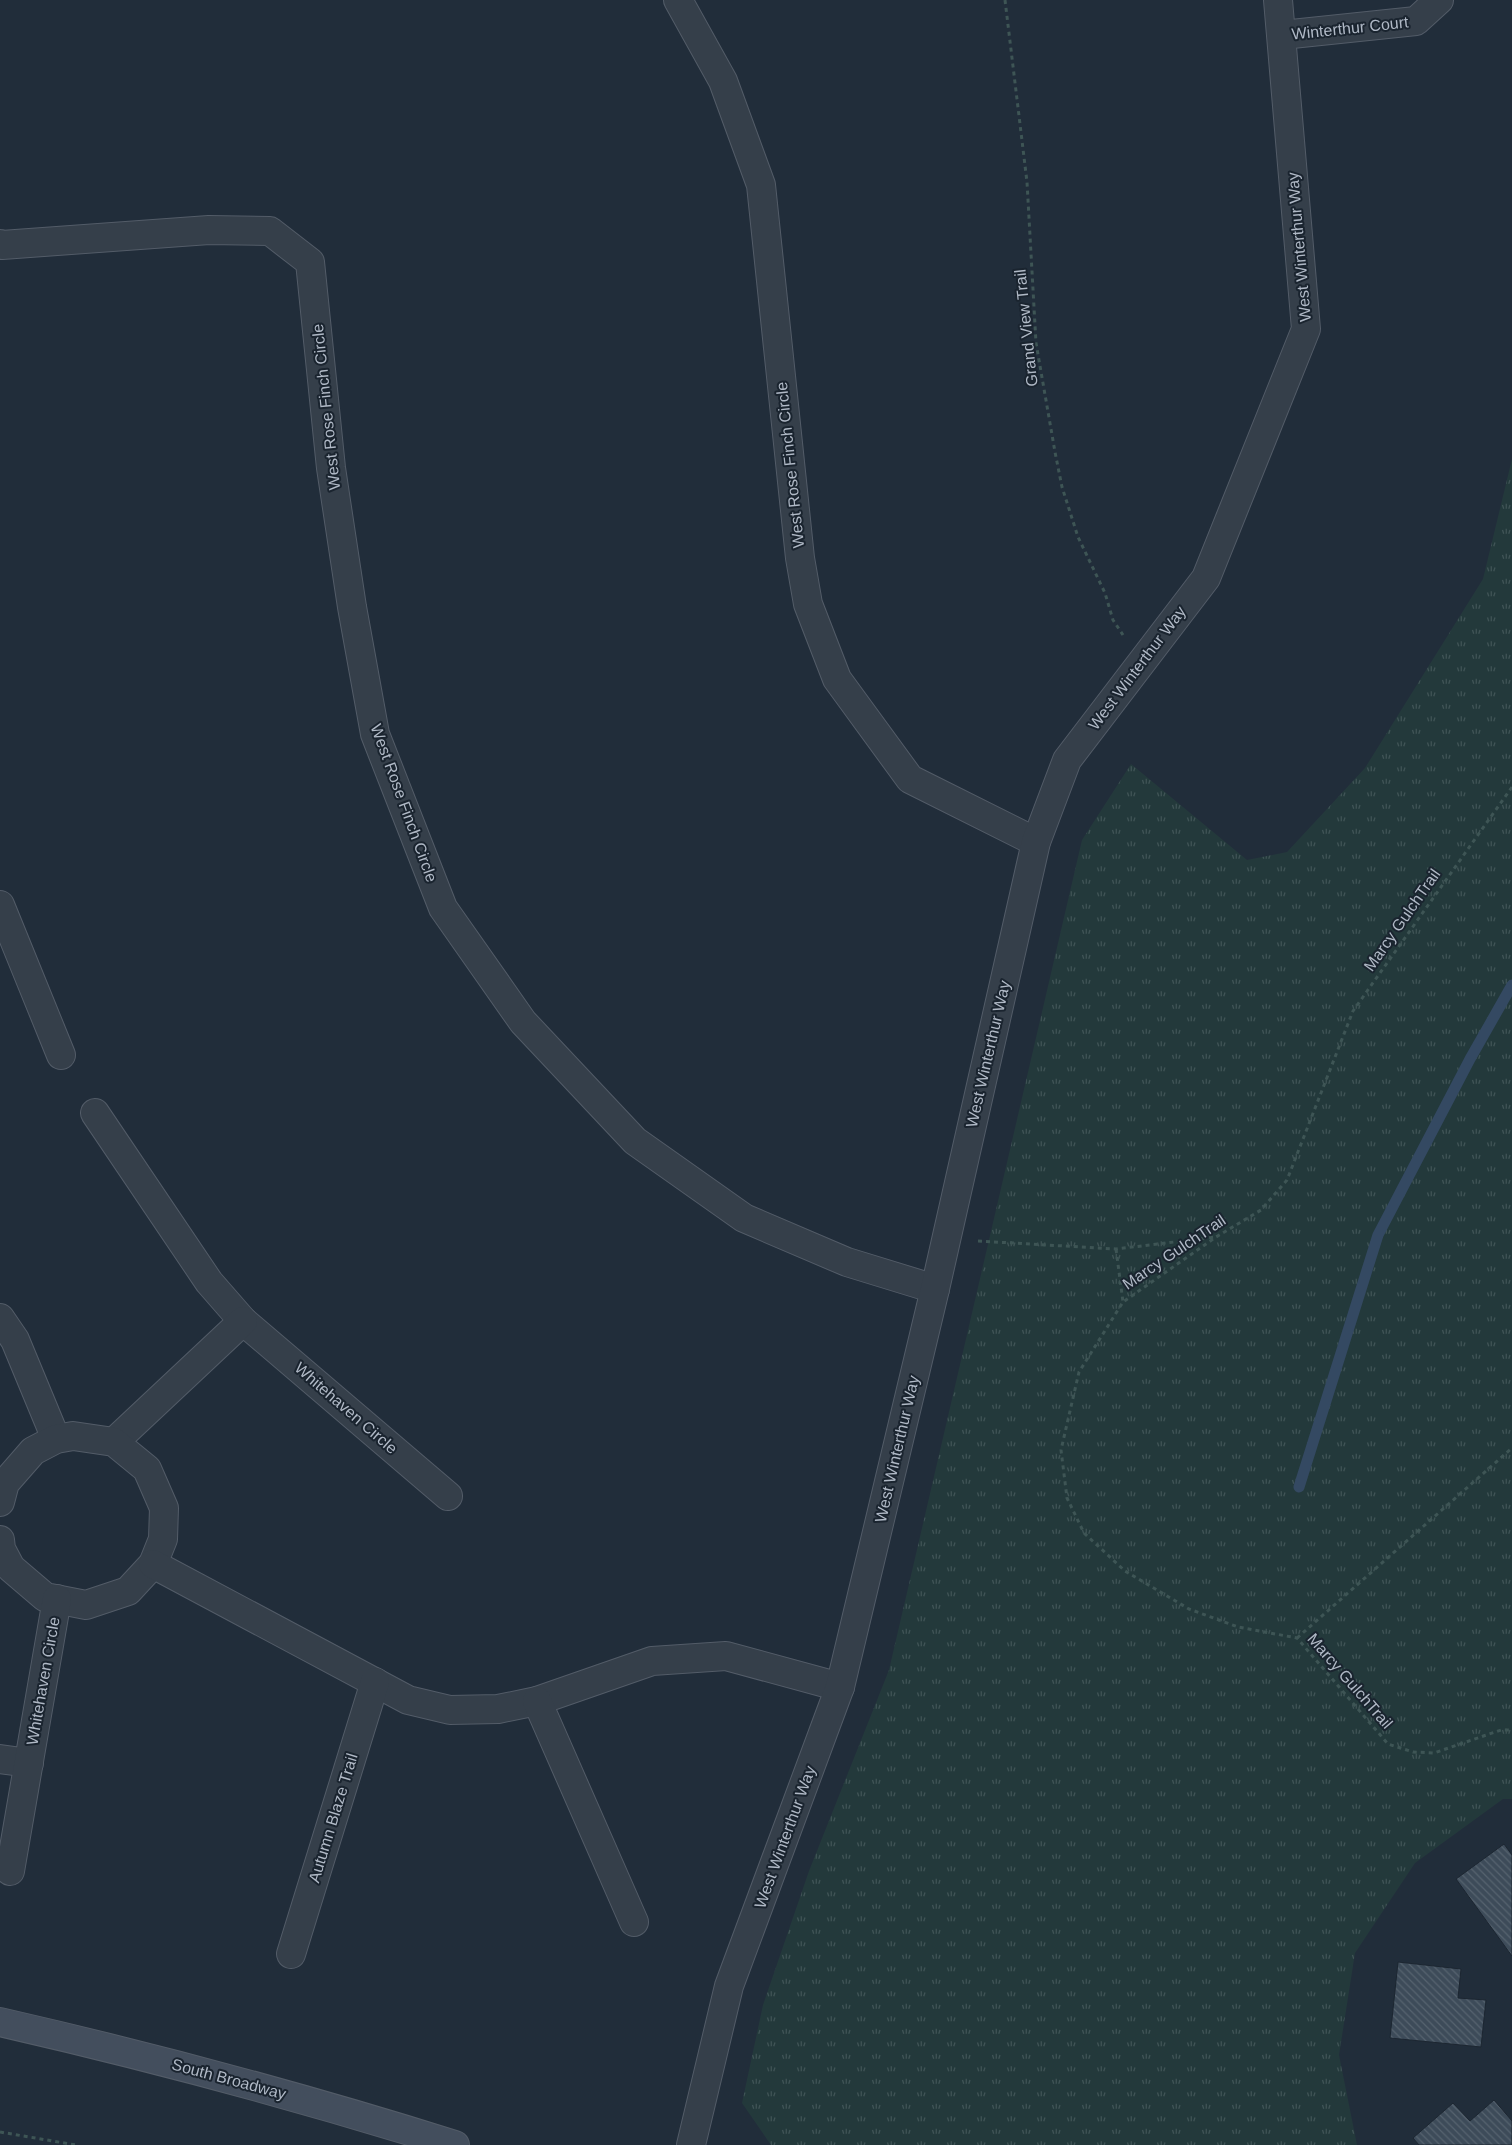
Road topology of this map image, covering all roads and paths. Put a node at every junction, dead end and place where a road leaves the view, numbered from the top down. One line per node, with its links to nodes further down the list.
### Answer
1 (678, 0): 9 (street, West Rose Finch Circle)
2 (1005, 0): 7 (path, Grand View Trail)
3 (1278, 0): 5 (street, West Winterthur Way)
4 (1439, 0): 5 (street, Winterthur Court)
5 (1282, 35): 9 (street, West Winterthur Way)
6 (0, 244): 16 (street, West Rose Finch Circle)
7 (1126, 640)
8 (1512, 787): 13 (path, Marcy GulchTrail)
9 (1036, 842): 14 (street, West Winterthur Way)
10 (0, 905): 11 (street)
11 (61, 1055)
12 (95, 1114): 19 (street, Whitehaven Circle)
13 (1216, 1237): 15 (path); 17 (path, Marcy GulchTrail)
14 (947, 1239): 15 (path); 16 (street, West Winterthur Way)
15 (1116, 1249): 17 (path)
16 (935, 1289): 30 (street, West Winterthur Way)
17 (1123, 1302): 28 (path, Marcy GulchTrail)
18 (0, 1318): 20 (street)
19 (243, 1320): 21 (street); 23 (street, Whitehaven Circle)
20 (56, 1439): 21 (street); 24 (street)
21 (114, 1442): 26 (street)
22 (1512, 1448): 28 (path)
23 (448, 1496)
24 (0, 1502)
25 (0, 1546): 27 (street)
26 (153, 1564): 27 (street); 29 (street)
27 (57, 1599): 34 (street, Whitehaven Circle)
28 (1297, 1638): 32 (path, Marcy GulchTrail)
29 (375, 1682): 31 (street); 37 (street, Autumn Blaze Trail)
30 (840, 1688): 31 (street); 42 (street, West Winterthur Way)
31 (537, 1701): 36 (street)
32 (1512, 1730)
33 (0, 1759): 34 (street, Whitehaven Circle)
34 (28, 1763): 35 (street, Whitehaven Circle)
35 (10, 1870)
36 (634, 1922)
37 (291, 1954)
38 (0, 2022): 41 (main road, South Broadway)
39 (0, 2132): 40 (path)
40 (76, 2145)
41 (455, 2145)
42 (691, 2145)

